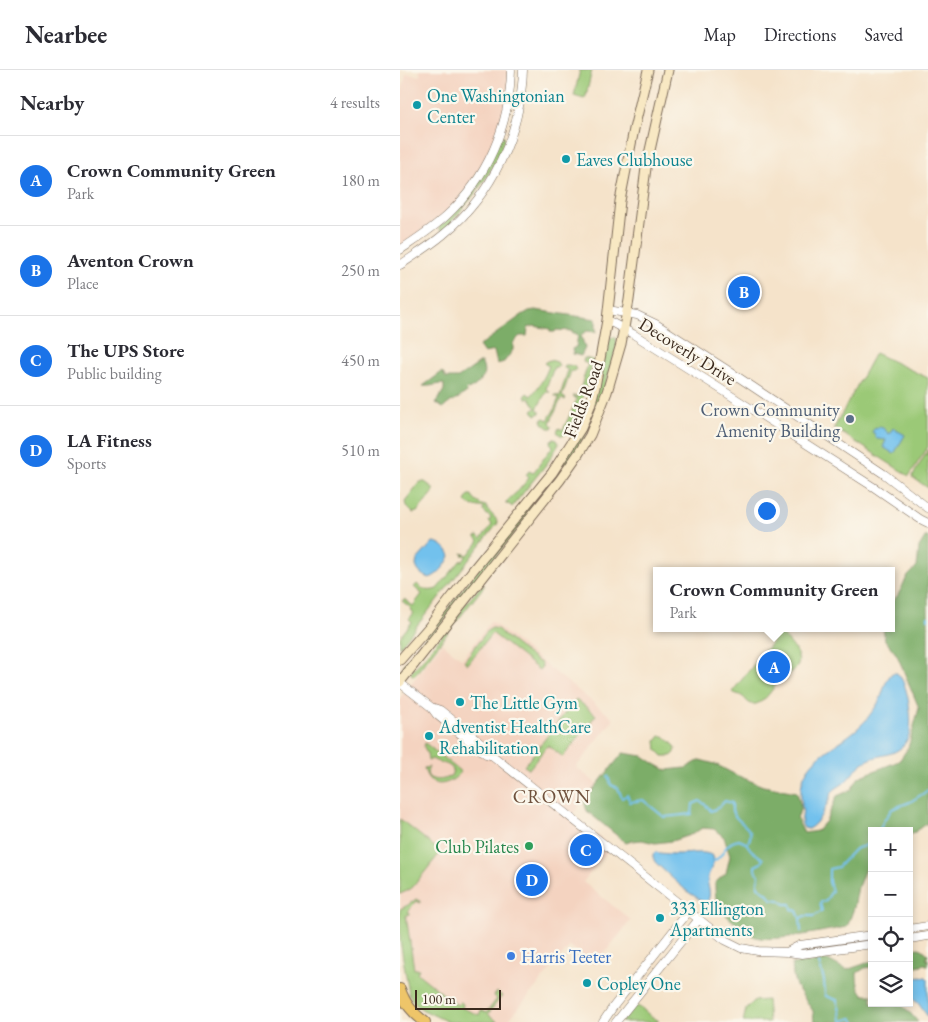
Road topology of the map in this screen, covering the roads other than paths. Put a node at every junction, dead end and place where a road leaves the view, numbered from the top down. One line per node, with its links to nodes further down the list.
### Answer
1 (511, 70): 5 (street)
2 (523, 70): 6 (street)
3 (648, 70): 11 (main road, Fields Road)
4 (668, 70): 12 (main road, Fields Road)
5 (502, 126): 6 (street); 7 (street)
6 (514, 130): 8 (street)
7 (427, 232): 8 (street); 9 (street)
8 (434, 242): 10 (street)
9 (400, 250)
10 (400, 265)
11 (608, 310): 12 (street, Decoverly Drive); 13 (main road, Fields Road)
12 (627, 313): 14 (main road, Fields Road); 15 (street, Decoverly Drive)
13 (607, 320): 14 (street, Decoverly Drive); 17 (main road, Fields Road)
14 (624, 329): 16 (street, Decoverly Drive); 18 (main road, Fields Road)
15 (928, 508)
16 (928, 523)
17 (400, 660)
18 (400, 682): 19 (street)
19 (689, 911): 20 (street); 31 (street)
20 (699, 919): 27 (street); 32 (street)
21 (928, 926): 22 (street)
22 (913, 928)
23 (868, 936): 27 (street)
24 (928, 936): 25 (street)
25 (913, 938)
26 (868, 945): 27 (street)
27 (787, 952)
28 (400, 989): 30 (main road)
29 (400, 1009): 30 (main road)
30 (424, 1022)
31 (603, 1022)
32 (616, 1022)

